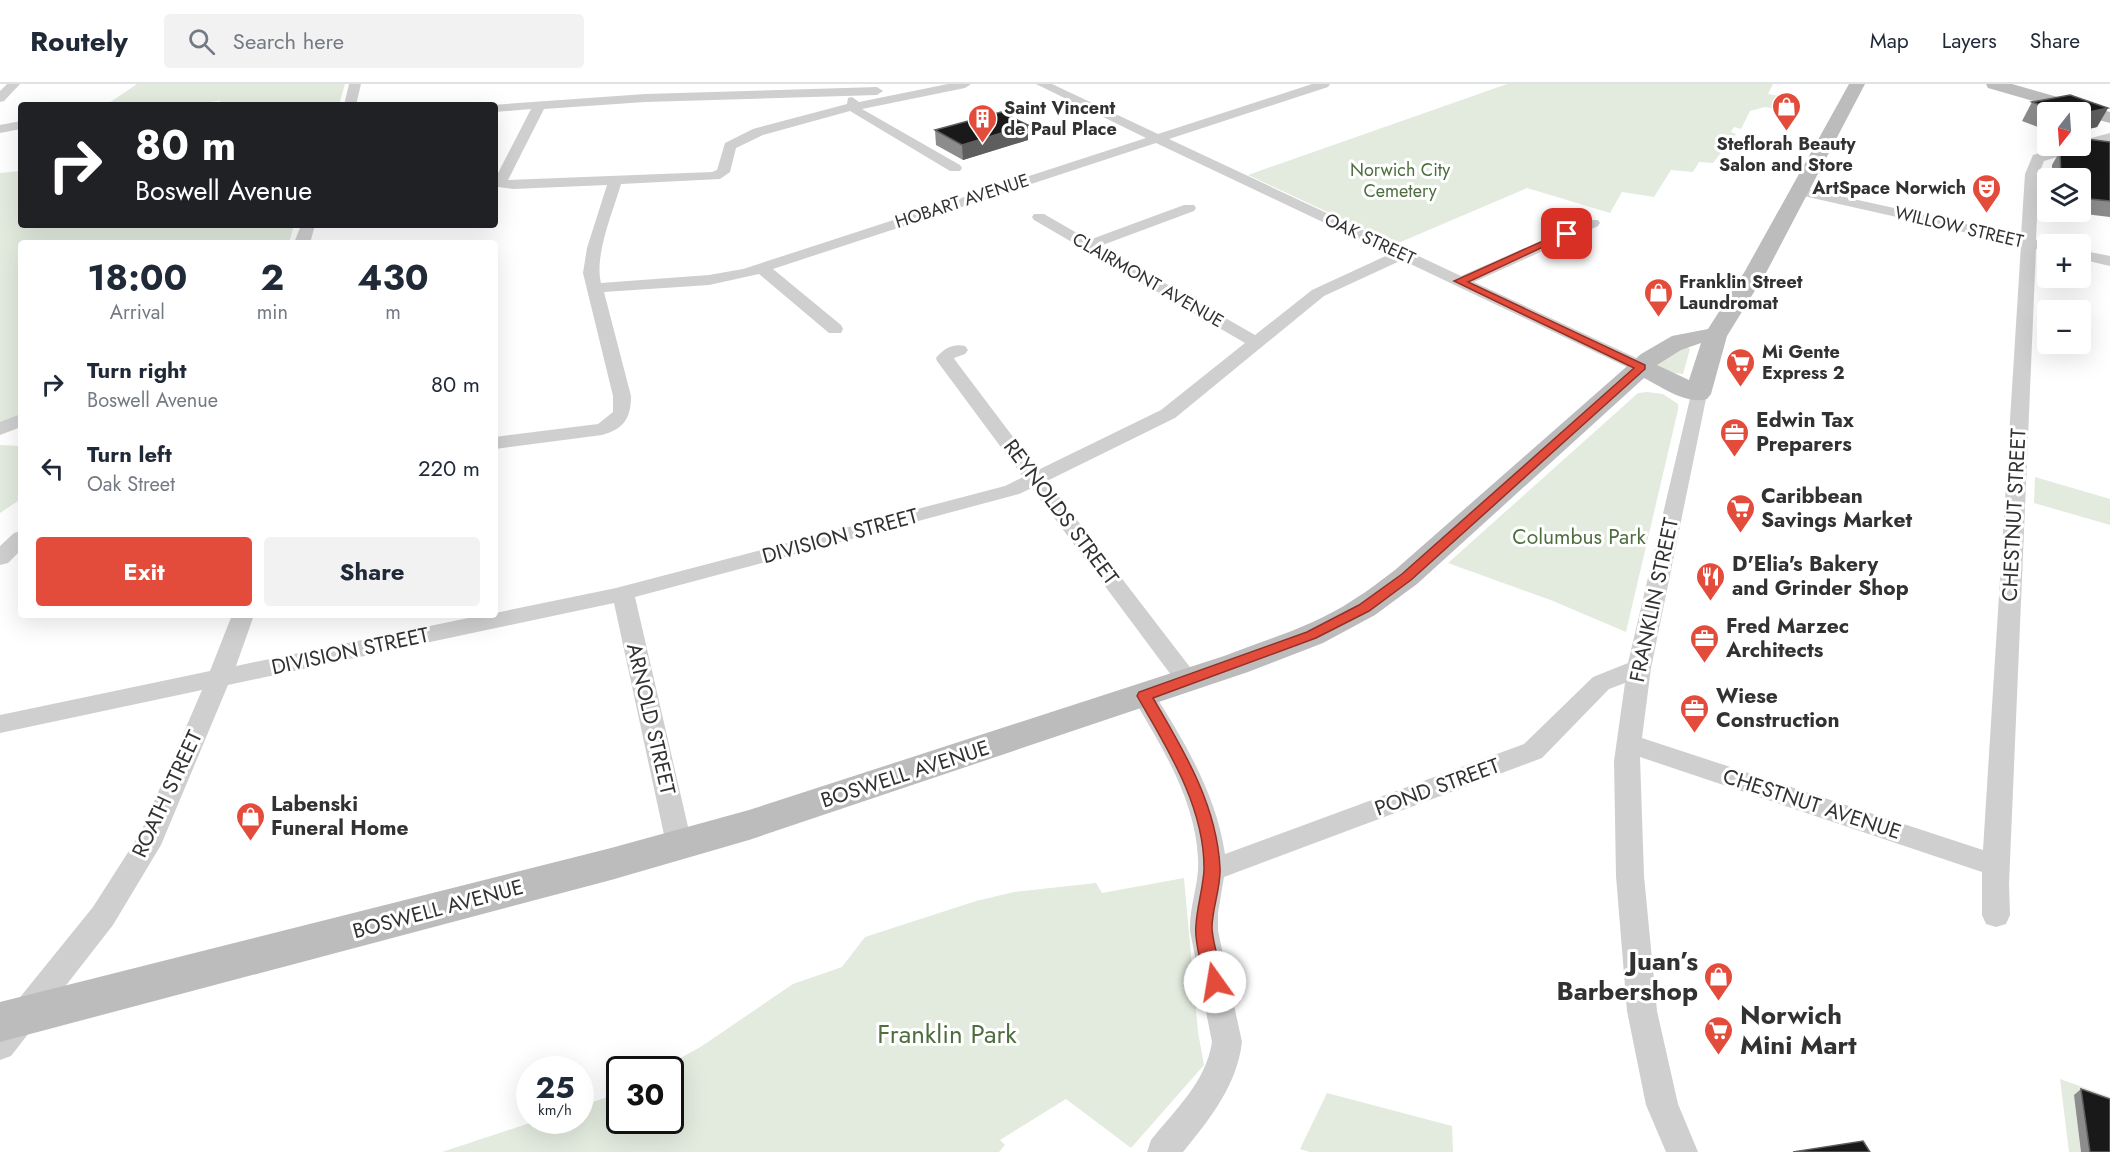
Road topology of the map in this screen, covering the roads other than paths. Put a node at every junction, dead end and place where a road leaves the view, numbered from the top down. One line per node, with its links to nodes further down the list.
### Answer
1 (14, 84): 12 (street)
2 (355, 84): 13 (street)
3 (964, 84): 9 (street)
4 (1042, 84): 21 (street, OAK STREET)
5 (1282, 84): 11 (street)
6 (1324, 84): 11 (street, HOBART AVENUE)
7 (1857, 84): 26 (street, FRANKLIN STREET)
8 (1994, 84): 17 (street)
9 (942, 90): 10 (street); 15 (street)
10 (849, 92): 14 (street); 15 (street)
11 (1300, 92): 21 (street, HOBART AVENUE)
12 (0, 98)
13 (351, 102)
14 (539, 105): 16 (street); 25 (street)
15 (855, 107): 24 (street); 25 (street)
16 (498, 108)
17 (2110, 118)
18 (18, 126): 19 (street)
19 (0, 129)
20 (2110, 137): 22 (street, CHESTNUT STREET)
21 (1156, 138): 33 (street, OAK STREET); 37 (street, HOBART AVENUE)
22 (2091, 142)
23 (2042, 156): 30 (street, CHESTNUT STREET)
24 (955, 168)
25 (615, 181): 39 (street)
26 (1799, 191): 32 (street, WILLOW STREET); 41 (street, FRANKLIN STREET)
27 (1189, 208): 31 (street)
28 (1039, 217): 31 (street, CLAIRMONT AVENUE)
29 (1593, 223): 38 (street)
30 (2037, 234)
31 (1088, 245): 42 (street, CLAIRMONT AVENUE)
32 (2037, 245)
33 (1403, 254): 38 (street, OAK STREET); 42 (street, DIVISION STREET)
34 (2091, 257): 36 (street)
35 (2037, 260): 61 (street, CHESTNUT STREET)
36 (2110, 261)
37 (762, 267): 39 (street, HOBART AVENUE); 40 (street)
38 (1459, 281): 44 (street, OAK STREET)
39 (594, 288): 48 (street)
40 (835, 329)
41 (1715, 336): 44 (street, BOSWELL AVENUE); 45 (street, FRANKLIN STREET)
42 (1257, 343): 49 (street, DIVISION STREET)
43 (959, 350): 49 (street, REYNOLDS STREET)
44 (1641, 367): 45 (street, OAK STREET); 56 (street, BOSWELL AVENUE)
45 (1698, 394): 54 (street, FRANKLIN STREET)
46 (18, 421): 47 (street)
47 (0, 429)
48 (498, 443)
49 (1036, 479): 52 (street, DIVISION STREET); 56 (street, REYNOLDS STREET)
50 (18, 541): 51 (street)
51 (0, 558)
52 (623, 594): 55 (street, DIVISION STREET); 60 (street, ARNOLD STREET)
53 (242, 618): 55 (street, ROATH STREET)
54 (1640, 668): 59 (street, FRANKLIN STREET); 62 (street, POND STREET)
55 (219, 679): 58 (street, DIVISION STREET); 64 (street, ROATH STREET)
56 (1188, 681): 57 (street, BOSWELL AVENUE)
57 (1144, 696): 60 (street, BOSWELL AVENUE); 62 (street)
58 (0, 724)
59 (1628, 743): 61 (street, CHESTNUT AVENUE); 67 (street, FRANKLIN STREET)
60 (679, 844): 64 (street, BOSWELL AVENUE)
61 (1996, 864): 63 (street, CHESTNUT STREET)
62 (1212, 870): 66 (street)
63 (1996, 915)
64 (11, 1020): 65 (street, ROATH STREET)
65 (0, 1046)
66 (1163, 1152)
67 (1682, 1152)

